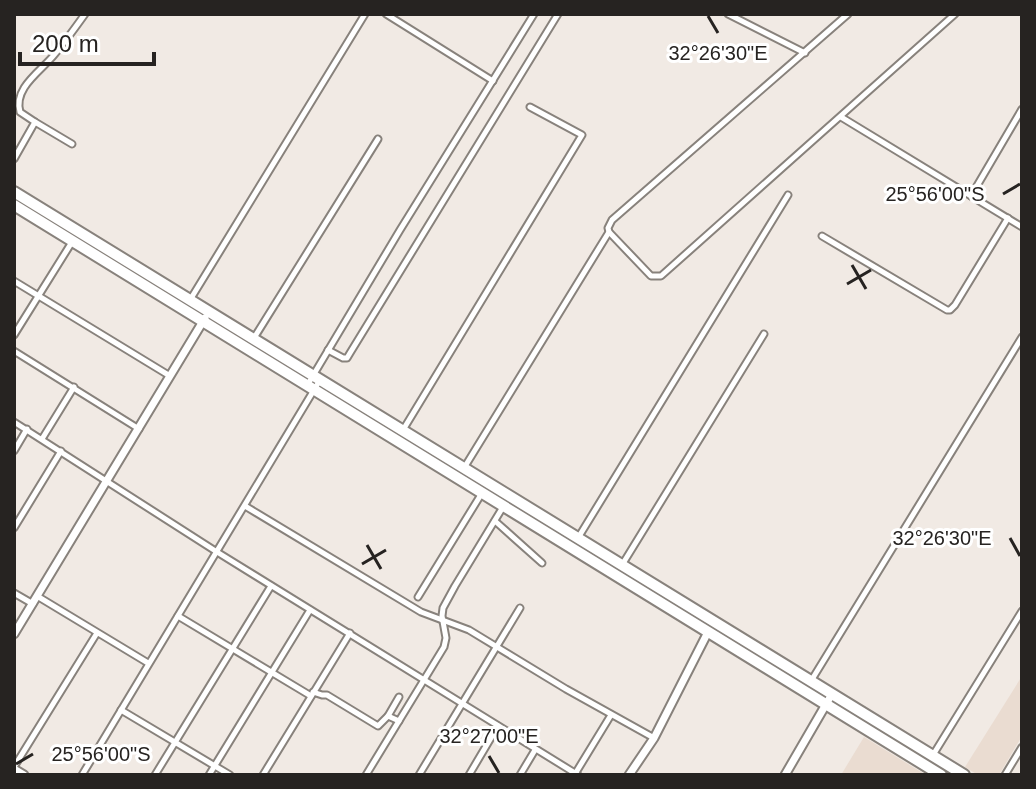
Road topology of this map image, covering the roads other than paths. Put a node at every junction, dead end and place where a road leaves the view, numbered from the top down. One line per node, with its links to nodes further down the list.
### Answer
1 (85, 14): 14 (street)
2 (365, 14): 29 (street)
3 (386, 14): 10 (street)
4 (534, 14): 10 (street)
5 (558, 14): 36 (street)
6 (728, 14): 9 (street)
7 (848, 14): 9 (street)
8 (955, 14): 13 (street)
9 (805, 53): 24 (street)
10 (493, 81): 36 (street)
11 (530, 107): 44 (street)
12 (1022, 109): 20 (street)
13 (841, 117): 20 (street); 24 (street)
14 (35, 122): 16 (street); 17 (street)
15 (378, 139): 35 (street)
16 (72, 144)
17 (14, 159)
18 (14, 192): 29 (highway)
19 (788, 195): 57 (street)
20 (971, 196): 22 (street)
21 (14, 205): 26 (highway)
22 (1008, 218): 23 (street); 25 (street)
23 (1022, 227)
24 (609, 232): 48 (street)
25 (822, 236)
26 (72, 242): 28 (street); 29 (highway)
27 (14, 281): 28 (street)
28 (38, 296): 33 (street); 38 (street)
29 (187, 304): 30 (highway); 31 (highway)
30 (210, 311): 31 (street); 35 (highway)
31 (203, 322): 38 (street); 39 (highway)
32 (764, 334): 60 (street)
33 (14, 335)
34 (1022, 337): 79 (street)
35 (254, 338): 39 (highway)
36 (328, 350): 39 (street)
37 (14, 351): 40 (street)
38 (171, 376): 43 (street)
39 (314, 382): 44 (highway); 49 (highway); 53 (street)
40 (74, 387): 43 (street); 45 (street)
41 (14, 422): 42 (street)
42 (27, 429): 45 (street); 46 (street)
43 (139, 429): 50 (street)
44 (403, 430): 48 (highway)
45 (42, 439): 47 (street)
46 (14, 451)
47 (61, 451): 50 (street); 56 (street)
48 (465, 468): 49 (street); 52 (highway)
49 (459, 479): 51 (highway)
50 (108, 481): 58 (street); 64 (street)
51 (482, 493): 54 (highway); 63 (street)
52 (510, 495): 54 (street); 57 (highway)
53 (245, 506): 58 (street); 69 (street)
54 (504, 506): 55 (street); 70 (highway)
55 (495, 521): 59 (street); 69 (street)
56 (14, 528)
57 (578, 538): 60 (highway)
58 (217, 552): 61 (street); 68 (street)
59 (542, 563)
60 (622, 565): 79 (highway)
61 (271, 586): 66 (street); 75 (street)
62 (14, 593): 64 (street)
63 (418, 597)
64 (35, 600): 71 (street); 73 (street)
65 (520, 608): 74 (street)
66 (310, 610): 72 (street); 77 (street)
67 (1022, 611): 94 (street)
68 (178, 616): 75 (street); 76 (street)
69 (442, 620): 74 (street); 78 (street)
70 (708, 632): 79 (highway); 90 (street)
71 (97, 633): 76 (street); 96 (street)
72 (350, 633): 78 (street); 80 (street)
73 (14, 634)
74 (497, 646): 83 (street); 86 (street)
75 (232, 649): 77 (street); 91 (street)
76 (148, 663): 85 (street)
77 (271, 673): 80 (street); 95 (street)
78 (424, 680): 83 (street); 88 (street)
79 (808, 686): 81 (highway); 84 (highway)
80 (312, 694): 87 (street); 102 (street)
81 (832, 694): 84 (street); 94 (highway)
82 (399, 697): 87 (street)
83 (462, 704): 89 (street); 104 (street)
84 (827, 705): 109 (street); 110 (highway)
85 (121, 710): 91 (street); 98 (street)
86 (611, 715): 90 (street); 107 (street)
87 (388, 716): 88 (street)
88 (399, 721): 103 (street)
89 (498, 726): 93 (street); 105 (street)
90 (654, 738): 108 (street)
91 (176, 742): 95 (street); 99 (street)
92 (1022, 747): 112 (street)
93 (535, 750): 106 (street); 107 (street)
94 (933, 755): 111 (highway)
95 (215, 766): 100 (street); 101 (street)
96 (14, 768): 97 (street)
97 (24, 775)
98 (82, 775)
99 (155, 775)
100 (209, 775)
101 (230, 775)
102 (263, 775)
103 (366, 775)
104 (419, 775)
105 (469, 775)
106 (520, 775)
107 (576, 775)
108 (629, 775)
109 (785, 775)
110 (941, 775)
111 (964, 775)
112 (1005, 775)

